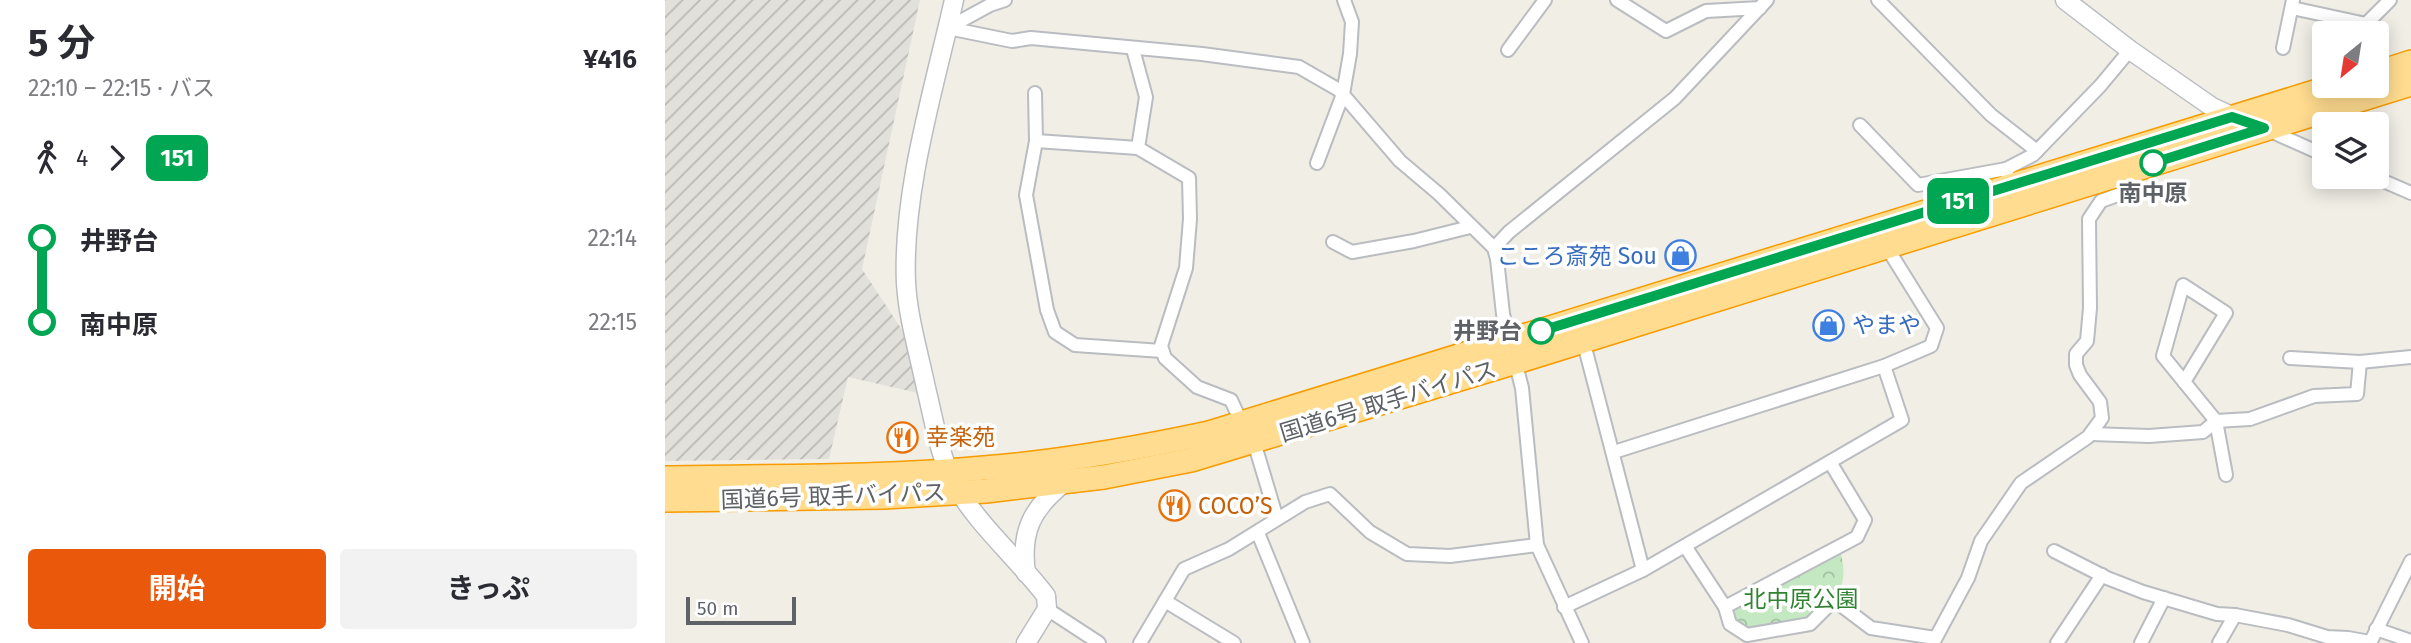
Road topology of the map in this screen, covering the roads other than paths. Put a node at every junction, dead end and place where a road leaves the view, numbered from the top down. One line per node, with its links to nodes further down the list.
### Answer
1 (954, 0): 11 (street)
2 (1005, 0): 11 (street)
3 (1344, 0): 21 (street)
4 (1545, 0): 14 (street)
5 (1617, 0): 9 (street)
6 (1878, 0): 28 (street)
7 (2065, 0): 15 (street)
8 (2390, 0): 10 (street)
9 (1764, 4): 37 (street)
10 (2292, 4): 12 (street)
11 (948, 28): 13 (street); 51 (street)
12 (2283, 48)
13 (1133, 49): 21 (street); 26 (street)
14 (1508, 50)
15 (2130, 50): 22 (street); 28 (street)
16 (2411, 62): 17 (highway)
17 (2389, 69)
18 (2411, 84): 24 (highway, 国道6号 取手バイパス)
19 (2312, 92): 22 (highway, 国道6号 取手バイパス)
20 (1035, 93): 25 (street)
21 (1343, 94): 29 (street); 34 (street)
22 (2232, 117): 24 (street); 31 (highway, 国道6号 取手バイパス)
23 (1860, 125): 31 (street)
24 (2264, 128): 27 (street); 30 (highway, 国道6号 取手バイパス)
25 (1036, 141): 26 (street); 39 (street)
26 (1138, 148): 39 (street)
27 (2312, 150)
28 (2037, 151): 31 (street)
29 (1317, 163)
30 (2133, 169): 36 (highway, 国道6号 取手バイパス); 48 (street)
31 (2008, 177): 40 (highway, 国道6号 取手バイパス)
32 (2389, 183): 33 (street)
33 (2411, 193)
34 (1470, 227): 35 (street); 37 (street)
35 (1333, 242)
36 (1886, 246): 38 (highway, 国道6号 取手バイパス); 44 (street)
37 (1494, 248): 40 (street)
38 (1583, 340): 40 (highway, 国道6号 取手バイパス); 49 (street)
39 (1163, 351): 47 (street)
40 (1513, 352): 47 (highway, 国道6号 取手バイパス); 59 (street)
41 (2411, 357): 43 (street)
42 (2290, 358): 43 (street)
43 (2360, 362): 46 (street)
44 (1884, 366): 49 (street); 50 (street)
45 (2184, 382): 45 (street); 46 (street)
46 (2216, 421): 48 (street); 52 (street)
47 (1248, 433): 51 (highway, 国道6号 取手バイパス); 54 (highway, 国道6号 取手バイパス); 57 (street)
48 (2091, 434): 74 (street)
49 (1614, 452): 63 (street)
50 (1830, 462): 60 (street); 69 (street)
51 (948, 471): 53 (highway, 国道6号 取手バイパス); 55 (street)
52 (2225, 475)
53 (665, 478)
54 (1064, 483): 55 (highway, 国道6号 取手バイパス); 64 (street)
55 (960, 493): 56 (highway, 国道6号 取手バイパス); 64 (street)
56 (665, 500)
57 (1277, 519): 58 (street); 59 (street)
58 (1258, 533): 67 (street); 80 (street)
59 (1537, 545): 68 (street)
60 (1685, 546): 63 (street); 69 (street)
61 (2054, 551): 65 (street)
62 (2411, 561): 72 (street)
63 (1643, 570): 68 (street)
64 (1026, 573): 70 (street)
65 (2102, 575): 66 (street); 82 (street)
66 (2164, 598): 71 (street); 83 (street)
67 (1165, 601): 78 (street); 79 (street)
68 (1564, 607): 81 (street)
69 (1725, 607): 74 (street)
70 (1047, 608): 76 (street); 77 (street)
71 (2235, 615): 73 (street); 84 (street)
72 (2376, 629): 75 (street); 86 (street)
73 (2305, 630): 85 (street); 86 (street)
74 (1934, 640)
75 (2411, 640)
76 (1026, 643)
77 (1099, 643)
78 (1140, 643)
79 (1234, 643)
80 (1303, 643)
81 (1582, 643)
82 (2057, 643)
83 (2141, 643)
84 (2219, 643)
85 (2298, 643)
86 (2370, 643)

